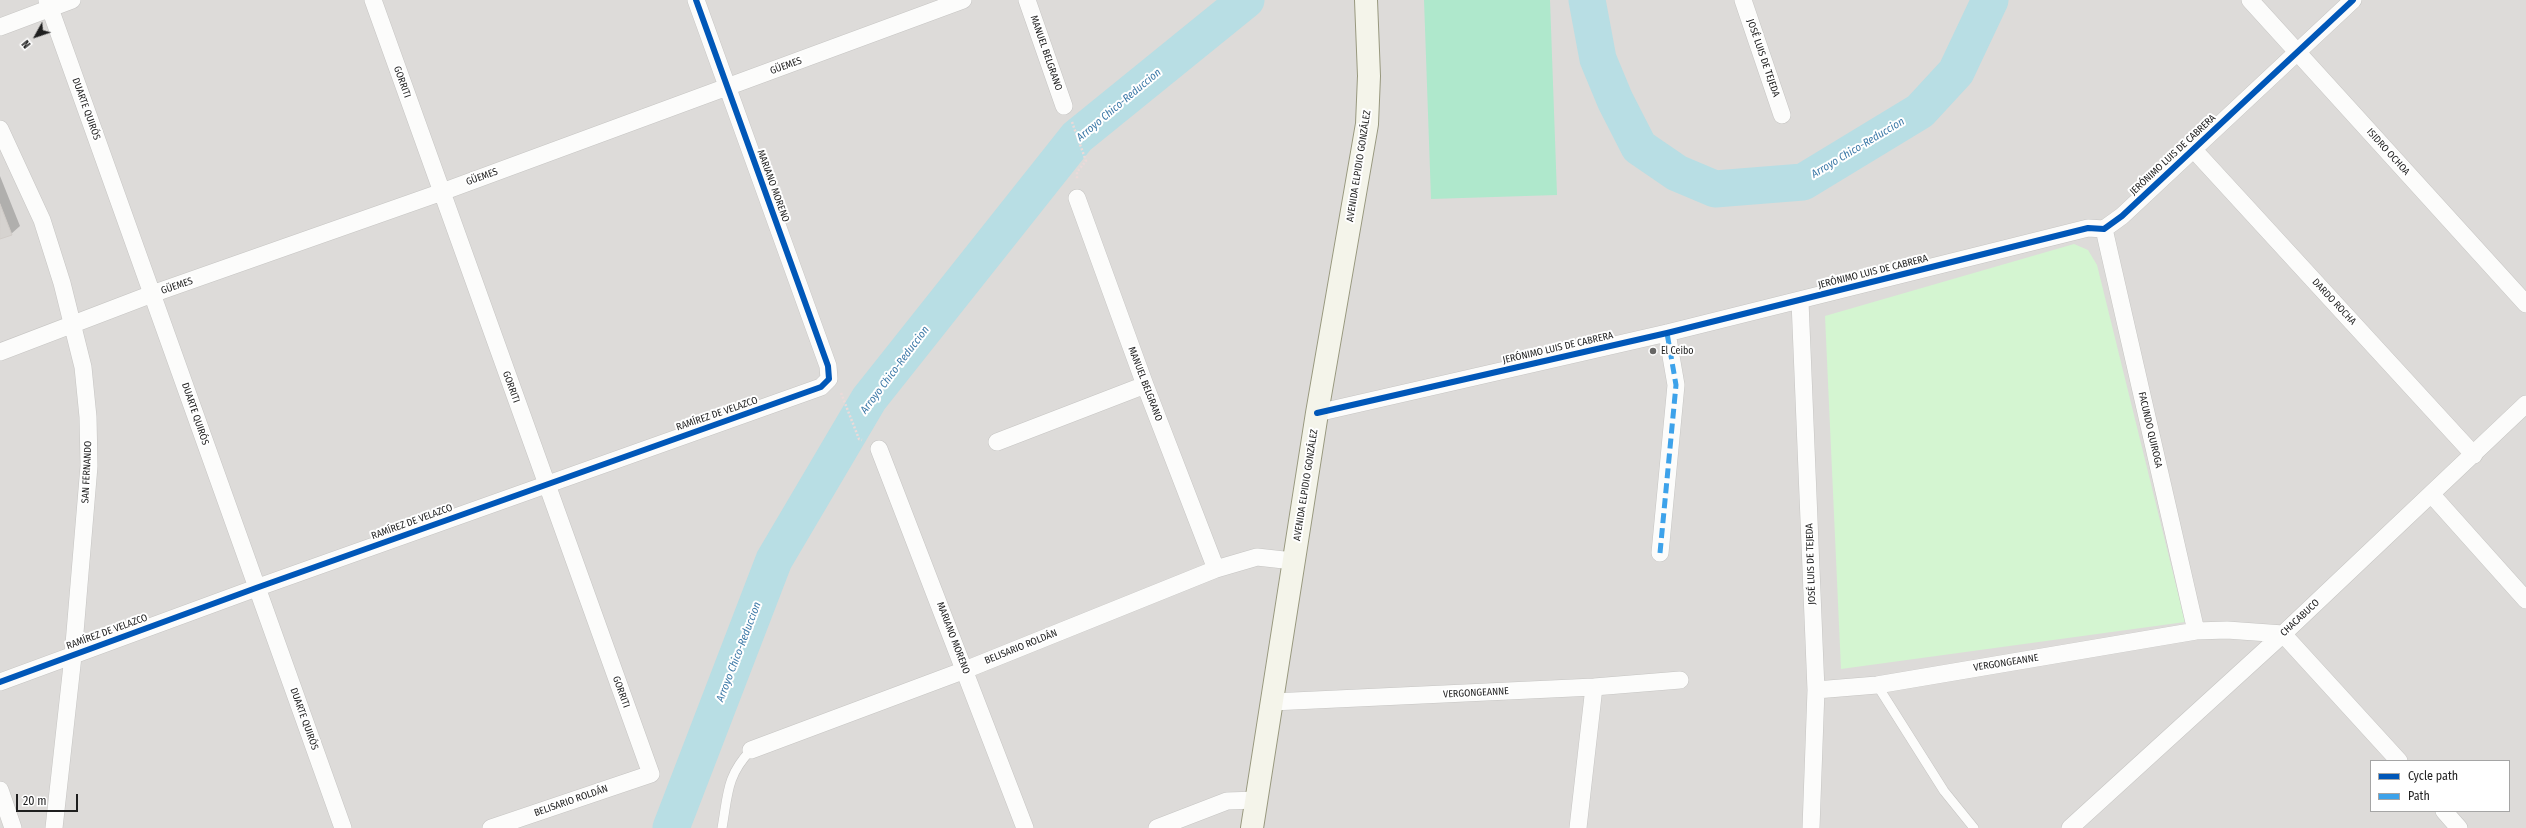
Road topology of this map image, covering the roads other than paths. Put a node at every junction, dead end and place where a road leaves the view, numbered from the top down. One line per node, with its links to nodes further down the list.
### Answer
1 (72, 0): 10 (street)
2 (373, 0): 18 (street, GORRITI)
3 (696, 0): 13 (street, MARIANO MORENO)
4 (964, 0): 13 (street, GÜEMES)
5 (1027, 0): 14 (street, MANUEL BELGRANO)
6 (1366, 0): 30 (main road, AVENIDA ELPIDIO GONZÁLEZ)
7 (1744, 0): 15 (street, JOSÉ LUIS DE TEJEDA)
8 (2250, 0): 12 (street, ISIDRO OCHOA)
9 (2353, 0): 12 (street, JERÓNIMO LUIS DE CABRERA)
10 (48, 4): 11 (street); 21 (street, DUARTE QUIRÓS)
11 (0, 27)
12 (2297, 51): 17 (street, JERÓNIMO LUIS DE CABRERA); 23 (street, ISIDRO OCHOA)
13 (726, 88): 18 (street, GÜEMES); 27 (street, MARIANO MORENO)
14 (1064, 106)
15 (1782, 115)
16 (0, 129): 24 (street, SAN FERNANDO)
17 (2194, 150): 20 (street, JERÓNIMO LUIS DE CABRERA); 33 (street, DARDO ROCHA)
18 (442, 192): 21 (street, GÜEMES); 34 (street, GORRITI)
19 (1077, 198): 28 (street, MANUEL BELGRANO)
20 (2104, 229): 22 (street, JERÓNIMO LUIS DE CABRERA); 41 (street, FACUNDO QUIROGA)
21 (152, 294): 24 (street, GÜEMES); 39 (street, DUARTE QUIRÓS)
22 (1800, 300): 25 (street, JERÓNIMO LUIS DE CABRERA); 49 (street, JOSÉ LUIS DE TEJEDA)
23 (2526, 304)
24 (73, 324): 26 (street, GÜEMES); 43 (street, SAN FERNANDO)
25 (1667, 333): 30 (street, JERÓNIMO LUIS DE CABRERA); 36 (street)
26 (0, 352)
27 (834, 384): 34 (street, RAMÍREZ DE VELAZCO)
28 (1145, 385): 31 (street); 38 (street, MANUEL BELGRANO)
29 (2526, 404): 33 (street, CHACABUCO)
30 (1317, 413): 37 (main road, AVENIDA ELPIDIO GONZÁLEZ)
31 (997, 442)
32 (879, 449): 44 (street, MARIANO MORENO)
33 (2474, 455): 35 (street, CHACABUCO)
34 (546, 485): 39 (street, RAMÍREZ DE VELAZCO); 53 (street, GORRITI)
35 (2432, 495): 40 (street); 42 (street, CHACABUCO)
36 (1660, 553)
37 (1294, 561): 38 (street, BELISARIO ROLDÁN); 50 (main road, AVENIDA ELPIDIO GONZÁLEZ)
38 (1216, 569): 44 (street, BELISARIO ROLDÁN)
39 (256, 588): 43 (street, RAMÍREZ DE VELAZCO); 59 (street, DUARTE QUIRÓS)
40 (2526, 600)
41 (2196, 631): 42 (street, VERGONGEANNE); 47 (street, VERGONGEANNE)
42 (2283, 634): 52 (street); 68 (street, CHACABUCO)
43 (73, 656): 46 (street, RAMÍREZ DE VELAZCO); 58 (street, SAN FERNANDO)
44 (965, 670): 51 (street, BELISARIO ROLDÁN); 62 (street, MARIANO MORENO)
45 (1680, 680): 48 (street, VERGONGEANNE)
46 (0, 682)
47 (1877, 684): 49 (street, VERGONGEANNE); 67 (lane)
48 (1594, 687): 50 (street, VERGONGEANNE); 65 (street)
49 (1816, 690): 66 (street, JOSÉ LUIS DE TEJEDA)
50 (1272, 702): 55 (main road, AVENIDA ELPIDIO GONZÁLEZ)
51 (751, 750): 61 (lane)
52 (2398, 760)
53 (651, 774): 60 (street, BELISARIO ROLDÁN)
54 (0, 790): 57 (street)
55 (1257, 800): 63 (street); 64 (main road, AVENIDA ELPIDIO GONZÁLEZ)
56 (2445, 812): 69 (street)
57 (13, 828)
58 (54, 828)
59 (343, 828)
60 (491, 828)
61 (722, 828)
62 (1025, 828)
63 (1157, 828)
64 (1252, 828)
65 (1578, 828)
66 (1811, 828)
67 (1974, 828)
68 (2070, 828)
69 (2459, 828)

